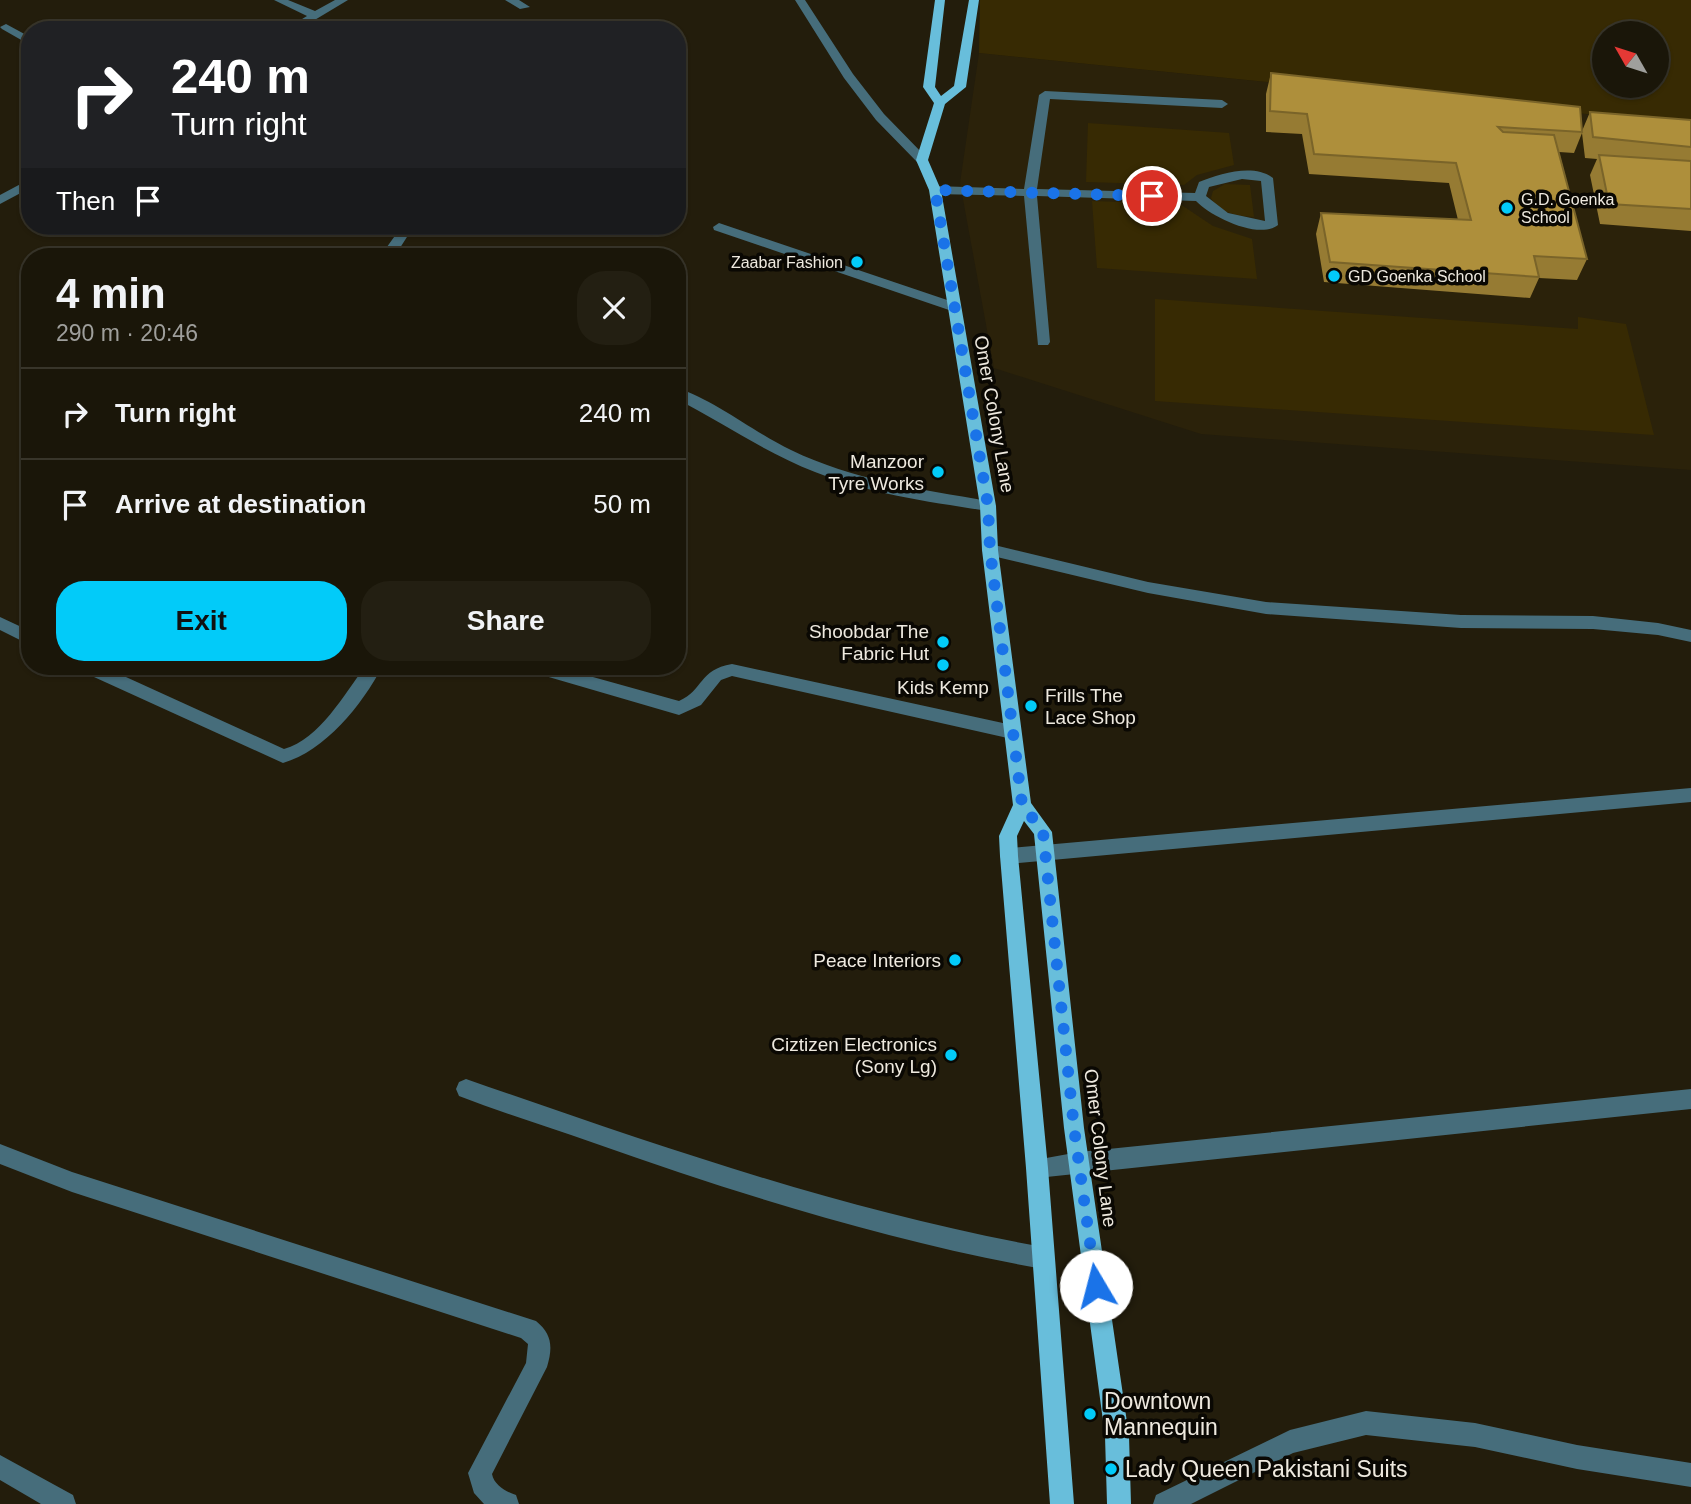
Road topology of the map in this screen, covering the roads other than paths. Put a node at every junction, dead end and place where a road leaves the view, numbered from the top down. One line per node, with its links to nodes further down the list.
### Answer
1 (279, 0): 8 (street)
2 (343, 0): 8 (street)
3 (510, 0): 7 (street)
4 (800, 0): 14 (street)
5 (940, 0): 12 (main road)
6 (974, 0): 12 (main road)
7 (524, 7)
8 (315, 15): 9 (street)
9 (305, 21)
10 (6, 27): 11 (street)
11 (21, 36)
12 (940, 103): 14 (main road)
13 (1222, 104): 17 (street)
14 (922, 160): 16 (main road, Omer Colony Lane)
15 (21, 188): 19 (street)
16 (935, 190): 17 (street); 21 (main road, Omer Colony Lane)
17 (1030, 193): 18 (street); 22 (street)
18 (1200, 197): 18 (street)
19 (0, 200)
20 (719, 227): 21 (street)
21 (954, 307): 24 (main road, Omer Colony Lane)
22 (1043, 342)
23 (686, 398): 24 (street)
24 (988, 506): 25 (main road, Omer Colony Lane)
25 (990, 550): 28 (street); 32 (main road, Omer Colony Lane)
26 (0, 623): 27 (street)
27 (21, 634)
28 (1691, 636)
29 (107, 675): 30 (street)
30 (368, 675)
31 (564, 675): 32 (street)
32 (1012, 732): 34 (main road, Omer Colony Lane)
33 (1691, 795): 35 (street)
34 (1022, 804): 35 (main road, Omer Colony Lane); 36 (main road)
35 (1045, 852): 36 (street); 40 (main road, Omer Colony Lane)
36 (1009, 856): 41 (main road)
37 (466, 1089): 42 (street)
38 (1691, 1099): 40 (street)
39 (0, 1154): 46 (street)
40 (1079, 1161): 41 (street); 48 (main road, Omer Colony Lane)
41 (1037, 1168): 42 (main road)
42 (1043, 1258): 47 (main road)
43 (0, 1467): 45 (street)
44 (1691, 1475): 49 (street)
45 (64, 1504)
46 (507, 1504)
47 (1062, 1504)
48 (1119, 1504)
49 (1164, 1504)

